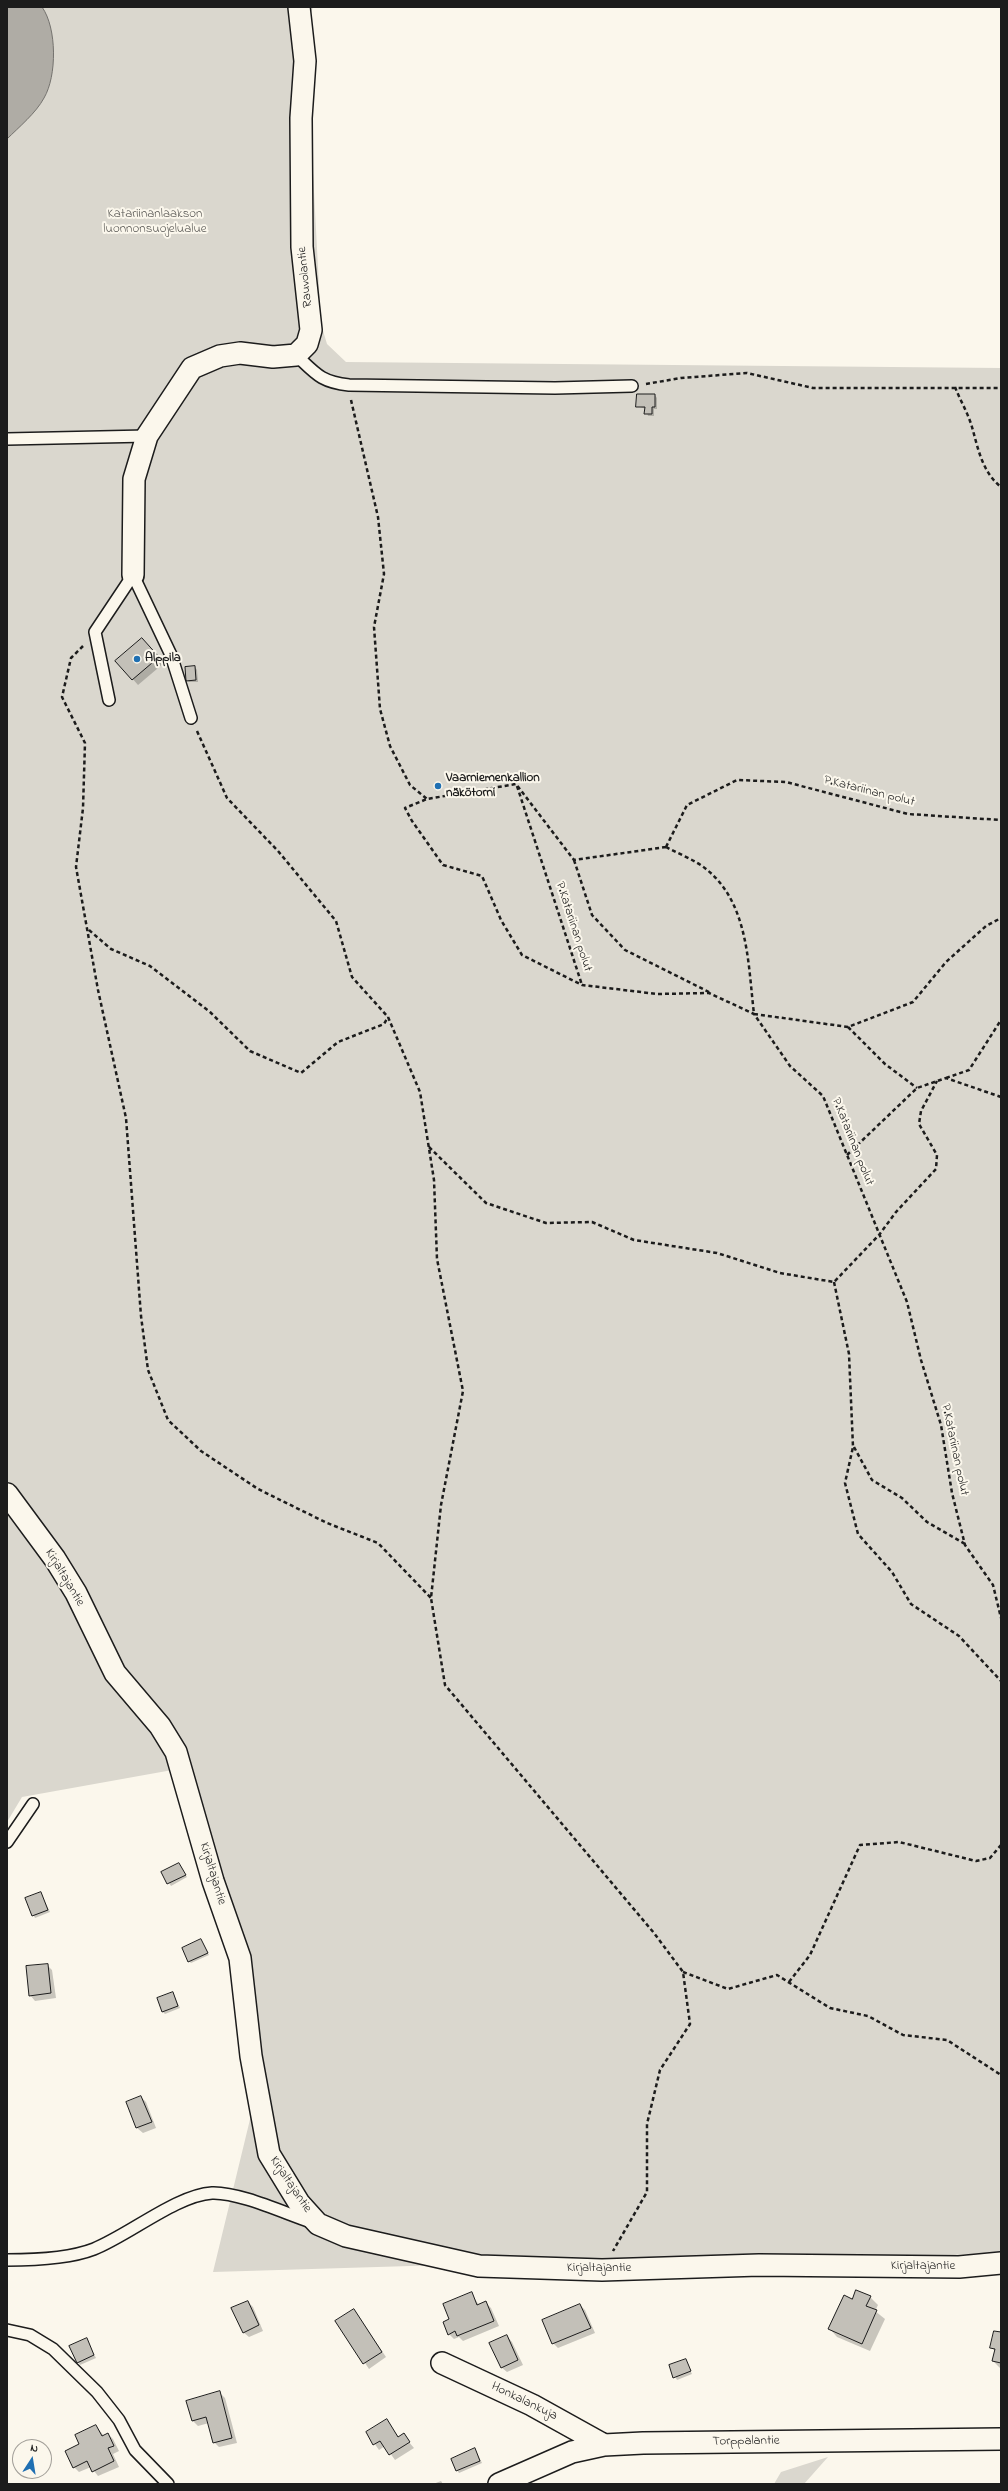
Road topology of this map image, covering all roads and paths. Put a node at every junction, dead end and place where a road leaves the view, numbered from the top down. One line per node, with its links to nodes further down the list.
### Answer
1 (299, 7): 2 (street, Rauvolantie)
2 (296, 355): 3 (lane); 7 (street)
3 (632, 386): 4 (path)
4 (955, 387): 5 (path); 9 (path)
5 (1001, 388)
6 (353, 414): 15 (path)
7 (148, 436): 8 (lane); 10 (street)
8 (7, 439)
9 (1001, 487)
10 (133, 575): 11 (lane); 13 (lane)
11 (95, 632): 12 (lane); 20 (path)
12 (108, 700)
13 (191, 718): 24 (path)
14 (516, 784): 15 (path); 18 (path); 21 (path, P.Katariinan polut)
15 (427, 799): 21 (path)
16 (1001, 820): 17 (path, P.Katariinan polut)
17 (666, 847): 18 (path); 23 (path)
18 (574, 860): 22 (path)
19 (1001, 918): 26 (path)
20 (89, 930): 24 (path); 38 (path)
21 (582, 985): 22 (path, P.Katariinan polut)
22 (709, 992): 23 (path, P.Katariinan polut)
23 (754, 1014): 26 (path); 32 (path, P.Katariinan polut)
24 (388, 1017): 31 (path)
25 (1001, 1020): 27 (path)
26 (848, 1027): 29 (path)
27 (946, 1078): 28 (path); 30 (path)
28 (937, 1081): 29 (path); 33 (path)
29 (917, 1088): 32 (path)
30 (1001, 1097)
31 (429, 1147): 34 (path); 38 (path)
32 (847, 1155): 33 (path, P.Katariinan polut)
33 (879, 1235): 34 (path); 37 (path, P.Katariinan polut)
34 (834, 1282): 35 (path)
35 (853, 1446): 37 (path); 41 (path)
36 (7, 1494): 48 (street, Kirjaltajantie)
37 (965, 1545): 39 (path, P.Katariinan polut)
38 (431, 1598): 45 (path)
39 (1001, 1618)
40 (1001, 1673): 41 (path)
41 (1000, 1679)
42 (33, 1804): 43 (lane)
43 (7, 1842)
44 (1001, 1845): 46 (path)
45 (683, 1972): 46 (path); 51 (path)
46 (789, 1982): 47 (path)
47 (1001, 2075)
48 (318, 2224): 49 (lane); 51 (street, Kirjaltajantie)
49 (10, 2257)
50 (1001, 2263): 51 (street, Kirjaltajantie)
51 (602, 2270)
52 (7, 2330): 56 (lane)
53 (442, 2363): 55 (street, Honkalankuja)
54 (1001, 2439): 55 (street, Torppalantie)
55 (604, 2445): 57 (street, Torppalantie)
56 (168, 2484)
57 (499, 2484)

